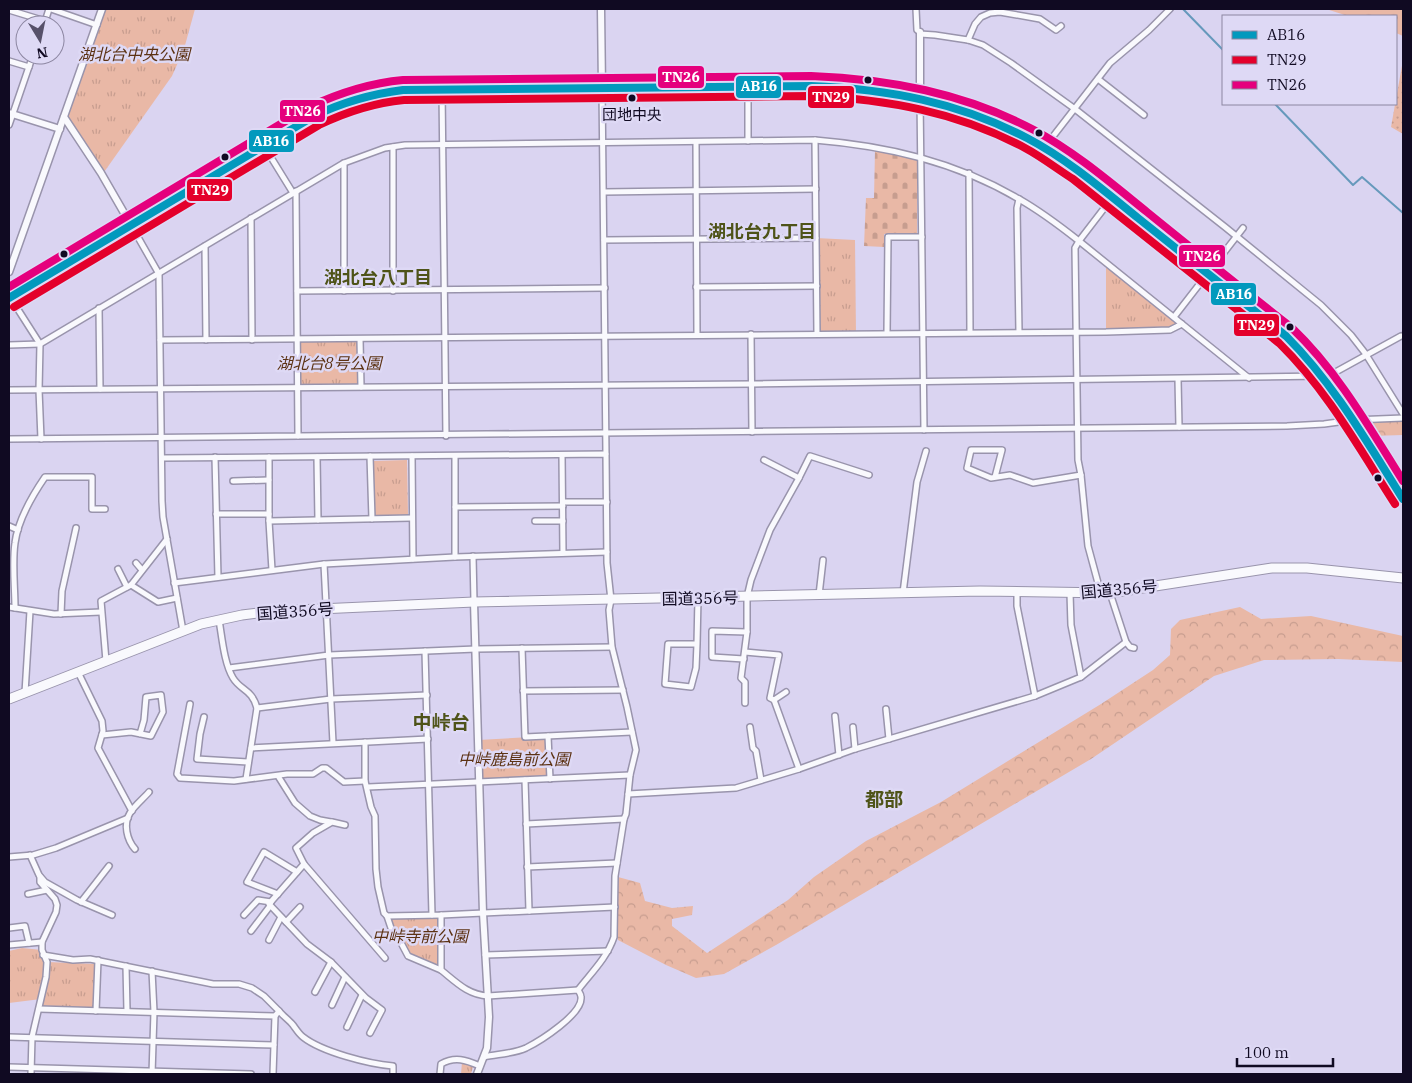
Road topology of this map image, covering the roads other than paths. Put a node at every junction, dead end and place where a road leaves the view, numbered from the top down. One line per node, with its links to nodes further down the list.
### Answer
1 (50, 9): 8 (street)
2 (102, 9): 8 (street)
3 (602, 9): 16 (street)
4 (916, 9): 10 (street)
5 (1170, 9): 14 (street)
6 (9, 10): 7 (street)
7 (22, 15)
8 (97, 26): 22 (street)
9 (1061, 26): 11 (street)
10 (920, 33): 11 (street); 18 (street)
11 (968, 40): 19 (street)
12 (9, 61): 13 (street)
13 (29, 67): 20 (street)
14 (1098, 78): 19 (street); 21 (street)
15 (748, 87): 16 (street); 18 (street); 26 (street)
16 (602, 88): 17 (street); 28 (street)
17 (442, 90): 29 (street); 30 (street)
18 (920, 98): 32 (street); 33 (street)
19 (1075, 109): 32 (street); 45 (street)
20 (11, 114): 23 (street); 24 (street)
21 (1144, 115)
22 (64, 117): 24 (street); 43 (street)
23 (9, 125)
24 (60, 129): 52 (street)
25 (815, 140): 26 (street); 33 (street); 36 (street)
26 (748, 141): 27 (street)
27 (696, 142): 28 (street); 37 (street)
28 (603, 143): 29 (street); 39 (street)
29 (443, 144): 31 (street); 59 (street)
30 (264, 146): 38 (street); 43 (street)
31 (393, 147): 34 (street); 58 (street)
32 (1044, 148): 40 (street)
33 (921, 157): 35 (street); 46 (street)
34 (344, 163): 38 (street); 61 (street)
35 (969, 173): 41 (street); 66 (street)
36 (816, 189): 37 (street); 47 (street)
37 (696, 191): 39 (street); 49 (street)
38 (294, 192): 42 (street); 60 (street)
39 (604, 192): 48 (street)
40 (1112, 198): 50 (street); 54 (street)
41 (1019, 199): 50 (street); 67 (street)
42 (251, 218): 51 (street); 81 (street)
43 (131, 225): 53 (street); 62 (street)
44 (1243, 228): 45 (street)
45 (1236, 236): 54 (street); 84 (street)
46 (922, 237): 69 (street); 70 (street)
47 (816, 238): 49 (street); 55 (street)
48 (604, 240): 49 (street); 57 (street)
49 (696, 240): 56 (street)
50 (1079, 241): 64 (street); 68 (street)
51 (206, 246): 53 (street); 80 (street)
52 (9, 269)
53 (159, 274): 63 (street); 79 (street)
54 (1207, 274): 64 (street); 85 (street)
55 (817, 286): 56 (street); 72 (street)
56 (696, 287): 73 (street)
57 (605, 288): 59 (street); 74 (street)
58 (393, 290): 59 (street); 61 (street)
59 (445, 290): 76 (street)
60 (297, 291): 61 (street); 77 (street)
61 (344, 291)
62 (9, 295): 82 (street)
63 (99, 308): 82 (street); 95 (street)
64 (1174, 317): 65 (street)
65 (1182, 324): 68 (street); 86 (street)
66 (970, 332): 67 (street); 70 (street)
67 (1019, 332): 68 (street)
68 (1076, 332): 88 (street)
69 (886, 333): 70 (street); 72 (street)
70 (923, 333): 89 (street)
71 (751, 334): 72 (street); 73 (street); 90 (street)
72 (817, 334)
73 (697, 335): 74 (street)
74 (605, 336): 76 (street); 91 (street)
75 (1401, 336): 84 (street)
76 (445, 338): 78 (street); 92 (street)
77 (298, 339): 78 (street); 81 (street); 94 (street)
78 (360, 339): 93 (street)
79 (160, 340): 80 (street); 96 (street)
80 (206, 340): 81 (street)
81 (252, 340)
82 (40, 344): 83 (street); 98 (street)
83 (9, 345)
84 (1366, 355): 85 (street); 99 (street)
85 (1324, 376): 86 (street); 100 (street)
86 (1250, 378): 87 (street)
87 (1178, 379): 88 (street); 101 (street)
88 (1077, 380): 89 (street); 102 (street)
89 (924, 381): 90 (street); 103 (street)
90 (752, 384): 91 (street); 104 (street)
91 (606, 385): 92 (street); 105 (street)
92 (446, 386): 93 (street); 107 (street)
93 (361, 387): 94 (street)
94 (298, 388): 96 (street); 106 (street)
95 (100, 389): 96 (street); 98 (street)
96 (160, 389): 108 (street)
97 (9, 390): 98 (street)
98 (39, 390): 110 (street)
99 (1403, 416): 100 (street)
100 (1353, 420): 101 (street); 128 (street)
101 (1179, 427): 102 (street)
102 (1077, 428): 103 (street); 123 (street)
103 (924, 430): 104 (street)
104 (752, 432): 105 (street)
105 (606, 434): 107 (street); 112 (street)
106 (298, 436): 107 (street); 108 (street)
107 (446, 436)
108 (162, 437): 110 (street); 120 (street)
109 (9, 439): 110 (street)
110 (41, 439)
111 (926, 451): 161 (street)
112 (606, 454): 113 (street); 129 (street)
113 (562, 455): 116 (street); 130 (street)
114 (370, 456): 115 (street); 119 (street); 136 (street)
115 (412, 456): 116 (street); 135 (street)
116 (455, 456): 131 (street)
117 (215, 457): 118 (street); 120 (street); 133 (street)
118 (269, 457): 119 (street); 126 (street)
119 (317, 457): 137 (street)
120 (162, 458): 144 (street)
121 (764, 460): 125 (street)
122 (869, 475): 125 (street)
123 (1081, 475): 124 (street); 163 (street)
124 (995, 477): 124 (street)
125 (799, 478): 165 (street)
126 (269, 480): 127 (street); 134 (street)
127 (232, 481)
128 (1403, 499)
129 (607, 502): 130 (street); 145 (street)
130 (563, 504): 131 (street); 140 (street)
131 (455, 507): 147 (street)
132 (105, 509): 143 (street)
133 (216, 514): 134 (street); 156 (street)
134 (269, 514): 138 (street)
135 (412, 518): 136 (street); 149 (street)
136 (372, 519): 137 (street)
137 (318, 520): 138 (street)
138 (269, 521): 155 (street)
139 (535, 521): 140 (street)
140 (563, 521): 146 (street)
141 (9, 526): 143 (street)
142 (76, 528): 174 (street)
143 (18, 530): 170 (street)
144 (167, 539): 154 (street); 158 (street)
145 (607, 552): 146 (street); 168 (street)
146 (563, 553): 148 (street)
147 (455, 556): 148 (street); 149 (street)
148 (473, 556): 169 (street)
149 (413, 559): 152 (street)
150 (822, 560): 164 (street)
151 (136, 563): 154 (street)
152 (324, 564): 155 (street); 171 (street)
153 (118, 569): 159 (street)
154 (142, 570): 159 (street)
155 (272, 570): 156 (street)
156 (218, 577): 158 (street)
157 (1403, 578): 163 (highway, 国道356号)
158 (174, 583): 166 (street)
159 (129, 586): 166 (street); 173 (street)
160 (1017, 591): 161 (highway, 国道356号); 162 (highway, 国道356号); 197 (street)
161 (903, 593): 164 (highway, 国道356号)
162 (1070, 593): 163 (highway, 国道356号); 191 (street)
163 (1105, 594): 178 (street)
164 (819, 595): 165 (highway, 国道356号)
165 (748, 597): 167 (highway, 国道356号); 177 (street)
166 (177, 598): 176 (street)
167 (698, 598): 168 (highway, 国道356号); 179 (street)
168 (611, 600): 169 (highway, 国道356号); 180 (street)
169 (474, 602): 171 (highway, 国道356号); 183 (street)
170 (12, 608): 172 (street)
171 (326, 609): 175 (highway, 国道356号); 186 (street)
172 (30, 611): 174 (street); 195 (street)
173 (101, 612): 174 (street); 188 (street)
174 (61, 614)
175 (219, 620): 176 (highway, 国道356号); 189 (street)
176 (183, 631): 188 (highway, 国道356号)
177 (747, 632): 185 (street); 187 (street)
178 (1126, 642): 182 (street); 191 (street)
179 (697, 644): 179 (street)
180 (612, 647): 181 (street); 192 (street)
181 (522, 648): 183 (street); 193 (street)
182 (1134, 648)
183 (476, 649): 184 (street); 229 (street)
184 (425, 651): 186 (street); 196 (street)
185 (745, 652): 187 (street); 200 (street)
186 (329, 655): 189 (street); 199 (street)
187 (744, 659): 201 (street)
188 (106, 661): 190 (highway, 国道356号)
189 (228, 668): 203 (street)
190 (78, 672): 195 (highway, 国道356号); 211 (street)
191 (1081, 677): 197 (street)
192 (623, 690): 193 (street); 209 (street)
193 (523, 692): 212 (street)
194 (786, 692): 200 (street)
195 (25, 693): 198 (highway, 国道356号)
196 (426, 695): 199 (street); 213 (street)
197 (1035, 696): 214 (street)
198 (9, 699)
199 (331, 699): 203 (street); 216 (street)
200 (774, 700): 221 (street)
201 (745, 703)
202 (190, 704): 225 (street)
203 (257, 708): 217 (street)
204 (886, 709): 214 (street)
205 (835, 716): 219 (street)
206 (204, 717): 220 (street)
207 (750, 727): 227 (street)
208 (853, 727): 218 (street)
209 (632, 732): 212 (street); 222 (street)
210 (140, 734): 210 (street); 211 (street)
211 (102, 735): 234 (street)
212 (548, 736): 224 (street)
213 (428, 739): 215 (street); 230 (street)
214 (889, 739): 218 (street)
215 (364, 742): 216 (street); 228 (street)
216 (332, 743): 217 (street)
217 (250, 748): 220 (street)
218 (855, 749): 219 (street)
219 (839, 755): 221 (street)
220 (248, 762): 225 (street)
221 (799, 769): 227 (street)
222 (630, 775): 224 (street); 233 (street)
223 (278, 776): 225 (street); 228 (street); 237 (street)
224 (550, 778): 226 (street)
225 (246, 779)
226 (525, 780): 229 (street); 238 (street)
227 (761, 780): 233 (street)
228 (365, 781): 231 (street)
229 (480, 782): 230 (street); 257 (street)
230 (429, 784): 231 (street); 262 (street)
231 (368, 787): 261 (street)
232 (149, 792): 234 (street)
233 (628, 794): 236 (street)
234 (132, 811): 235 (street)
235 (128, 818): 240 (street); 241 (street)
236 (624, 819): 238 (street); 243 (street)
237 (332, 822): 239 (street); 244 (street)
238 (526, 824): 246 (street)
239 (345, 825)
240 (135, 849)
241 (30, 855): 242 (street); 248 (street)
242 (9, 857)
243 (617, 863): 246 (street); 255 (street)
244 (304, 864): 247 (street); 273 (street)
245 (109, 866): 252 (street)
246 (527, 867): 256 (street)
247 (298, 872): 251 (street); 251 (street)
248 (40, 877): 249 (street); 252 (street)
249 (47, 890): 250 (street); 267 (street)
250 (28, 894)
251 (278, 894): 253 (street)
252 (81, 902): 258 (street)
253 (271, 904): 259 (street); 263 (street); 265 (street)
254 (300, 907): 263 (street)
255 (615, 907): 256 (street); 270 (street)
256 (529, 911): 257 (street)
257 (482, 913): 260 (street); 272 (street)
258 (112, 915)
259 (244, 915)
260 (441, 915): 262 (street); 277 (street)
261 (388, 916): 262 (street); 277 (street)
262 (432, 916)
263 (283, 919): 266 (street); 275 (street)
264 (9, 928): 268 (street)
265 (251, 931)
266 (269, 940)
267 (42, 942): 268 (street); 271 (street)
268 (29, 943): 269 (street)
269 (9, 945)
270 (608, 951): 272 (street); 280 (street)
271 (43, 955): 274 (street); 285 (street)
272 (485, 955): 283 (street)
273 (385, 958)
274 (98, 960): 276 (street); 286 (street)
275 (331, 962): 279 (street); 281 (street)
276 (126, 966): 278 (street); 287 (street)
277 (441, 970): 283 (street)
278 (152, 971): 288 (street); 289 (street)
279 (345, 977): 282 (street); 284 (street)
280 (578, 990): 283 (street); 296 (street)
281 (315, 992)
282 (362, 995): 290 (street); 291 (street)
283 (488, 996): 296 (street)
284 (332, 1005)
285 (39, 1009): 286 (street); 293 (street)
286 (96, 1011): 287 (street)
287 (127, 1012): 288 (street)
288 (154, 1012): 289 (street); 294 (street)
289 (277, 1014): 295 (street); 304 (street)
290 (347, 1027)
291 (370, 1033)
292 (9, 1036): 293 (street)
293 (32, 1037): 294 (street); 299 (street)
294 (153, 1042): 295 (street); 300 (street)
295 (274, 1045): 303 (street)
296 (484, 1058): 297 (street)
297 (480, 1066): 305 (street); 306 (street)
298 (9, 1067): 299 (street)
299 (31, 1068): 300 (street); 301 (street)
300 (152, 1073): 302 (street)
301 (31, 1074)
302 (251, 1074)
303 (273, 1074)
304 (393, 1074)
305 (440, 1074)
306 (477, 1074)

